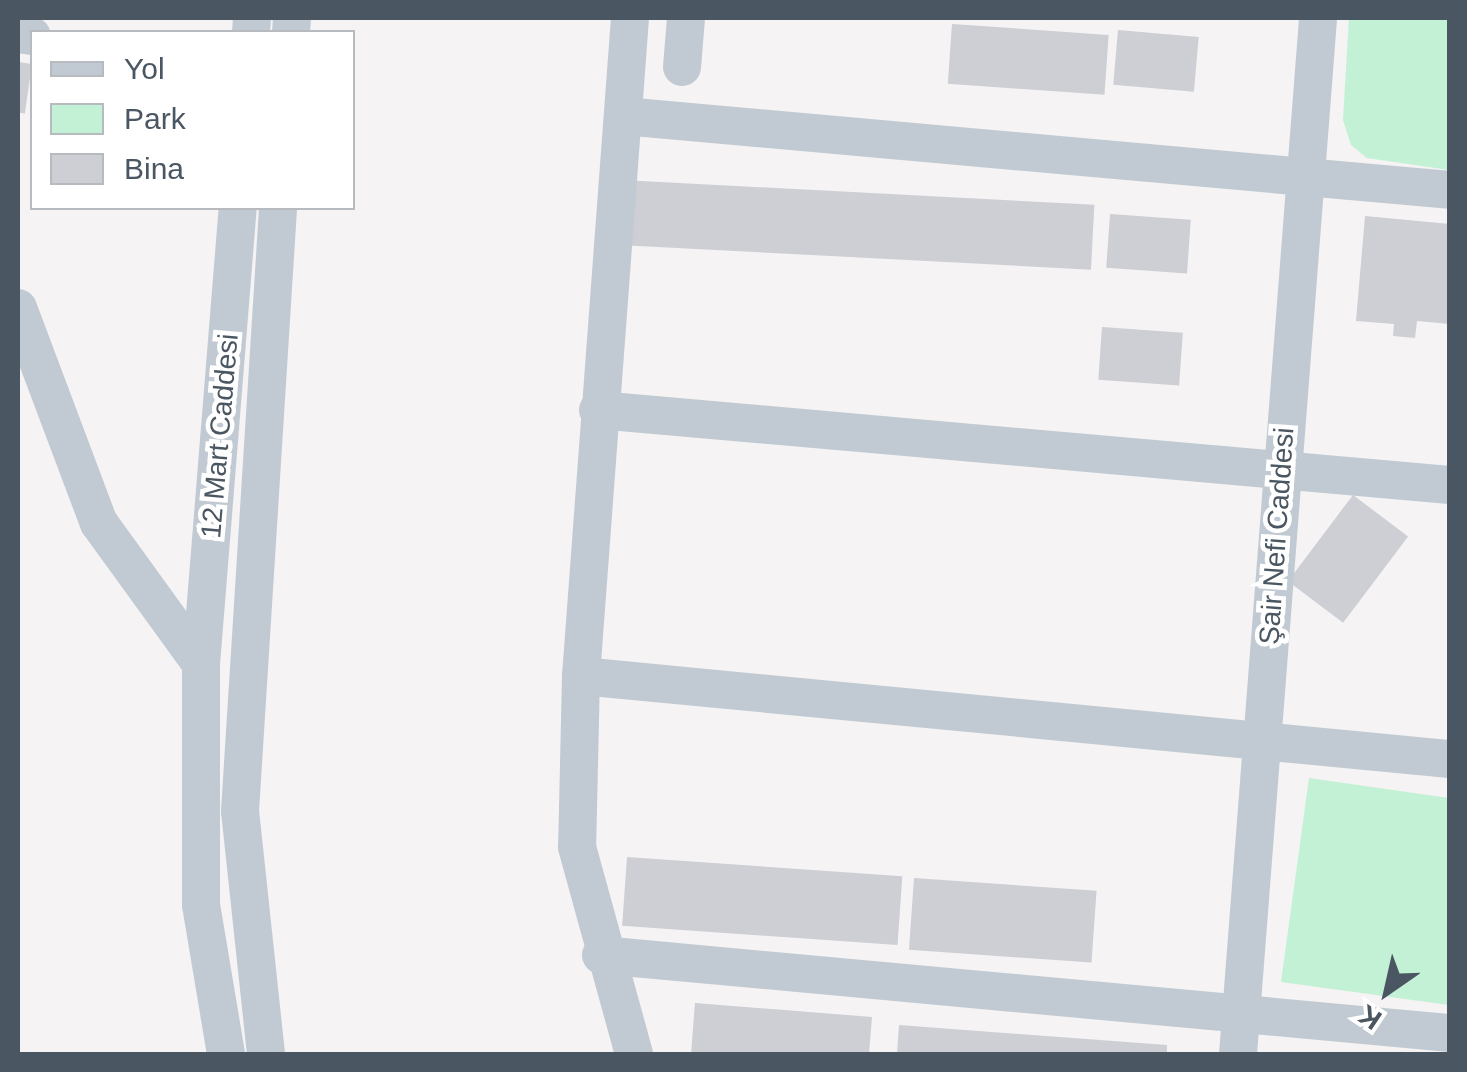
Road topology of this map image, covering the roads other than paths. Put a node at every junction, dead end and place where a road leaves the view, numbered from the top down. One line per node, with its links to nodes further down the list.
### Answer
1 (630, 18): 6 (street)
2 (686, 18): 5 (street)
3 (1309, 18): 4 (street)
4 (1318, 18): 7 (street, Şair Nefi Caddesi)
5 (682, 68)
6 (623, 116): 7 (street); 12 (street)
7 (1302, 173): 8 (street); 13 (street, Şair Nefi Caddesi)
8 (1450, 190)
9 (238, 210): 15 (street, 12 Mart Caddesi)
10 (278, 210): 23 (street, 12 Mart Caddesi)
11 (18, 308): 15 (street)
12 (598, 410): 13 (street); 16 (street)
13 (1281, 470): 14 (street); 17 (street, Şair Nefi Caddesi)
14 (1450, 485)
15 (202, 664): 22 (street, 12 Mart Caddesi)
16 (581, 676): 17 (street); 19 (street)
17 (1264, 734): 18 (street); 20 (street, Şair Nefi Caddesi)
18 (1450, 758)
19 (602, 955): 20 (street); 24 (street)
20 (1240, 1016): 21 (street); 25 (street, Şair Nefi Caddesi)
21 (1450, 1033)
22 (226, 1054)
23 (266, 1054)
24 (634, 1054)
25 (1238, 1054)

